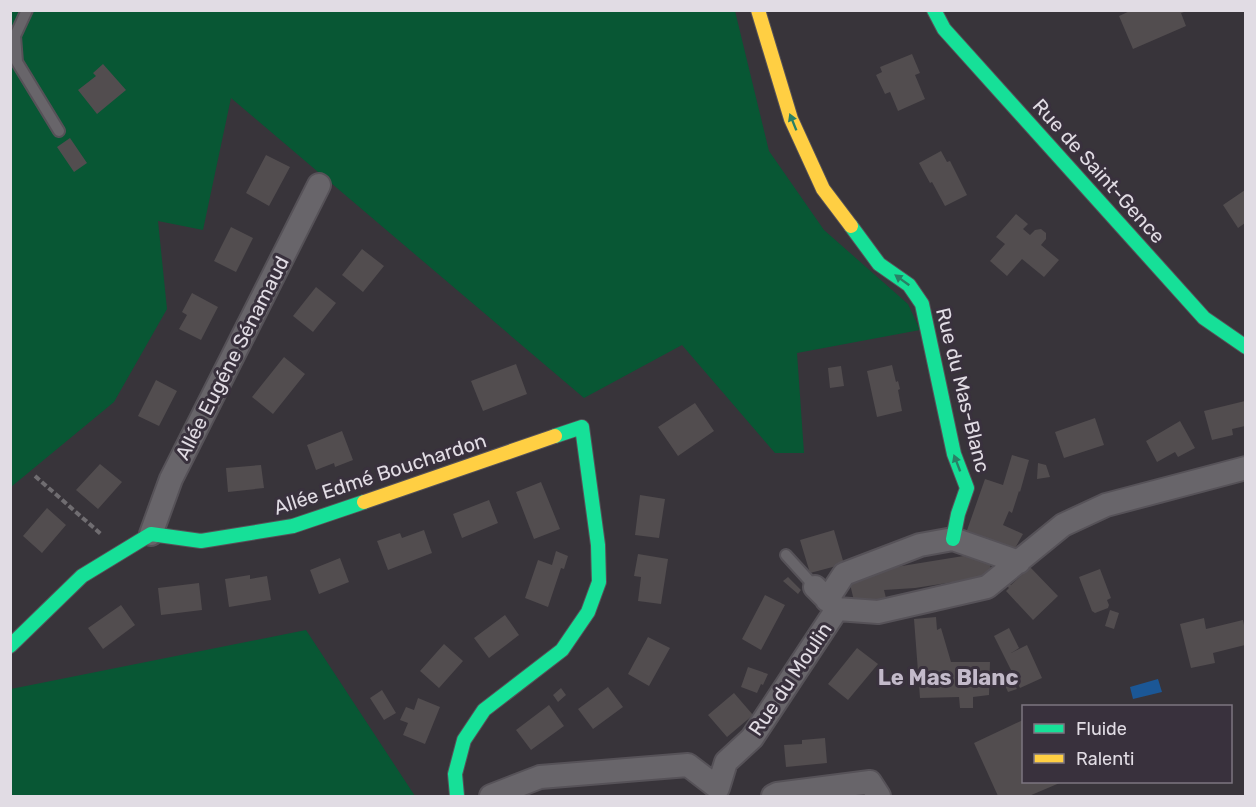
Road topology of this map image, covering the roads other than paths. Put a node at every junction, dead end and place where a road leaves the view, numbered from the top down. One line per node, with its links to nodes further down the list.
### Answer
1 (27, 10): 4 (lane)
2 (758, 10): 9 (street, Rue du Mas-Blanc, one-way to 2)
3 (934, 10): 6 (street, Rue de Saint-Gence)
4 (59, 132)
5 (319, 185): 8 (street, Allée Eugéne Sénamaud)
6 (1245, 347)
7 (1245, 468): 11 (street, Rue du Moulin)
8 (151, 534): 13 (street); 15 (street, Allée Edmé Bouchardon)
9 (953, 539): 11 (street, Rue du Moulin); 12 (street, Rue du Moulin)
10 (786, 555): 12 (lane)
11 (1019, 562): 12 (street, Rue du Moulin)
12 (826, 599): 14 (street, Rue du Moulin)
13 (10, 646)
14 (720, 794): 16 (street, Rue du Moulin)
15 (457, 796)
16 (491, 796)
17 (773, 796): 18 (street)
18 (879, 796)

